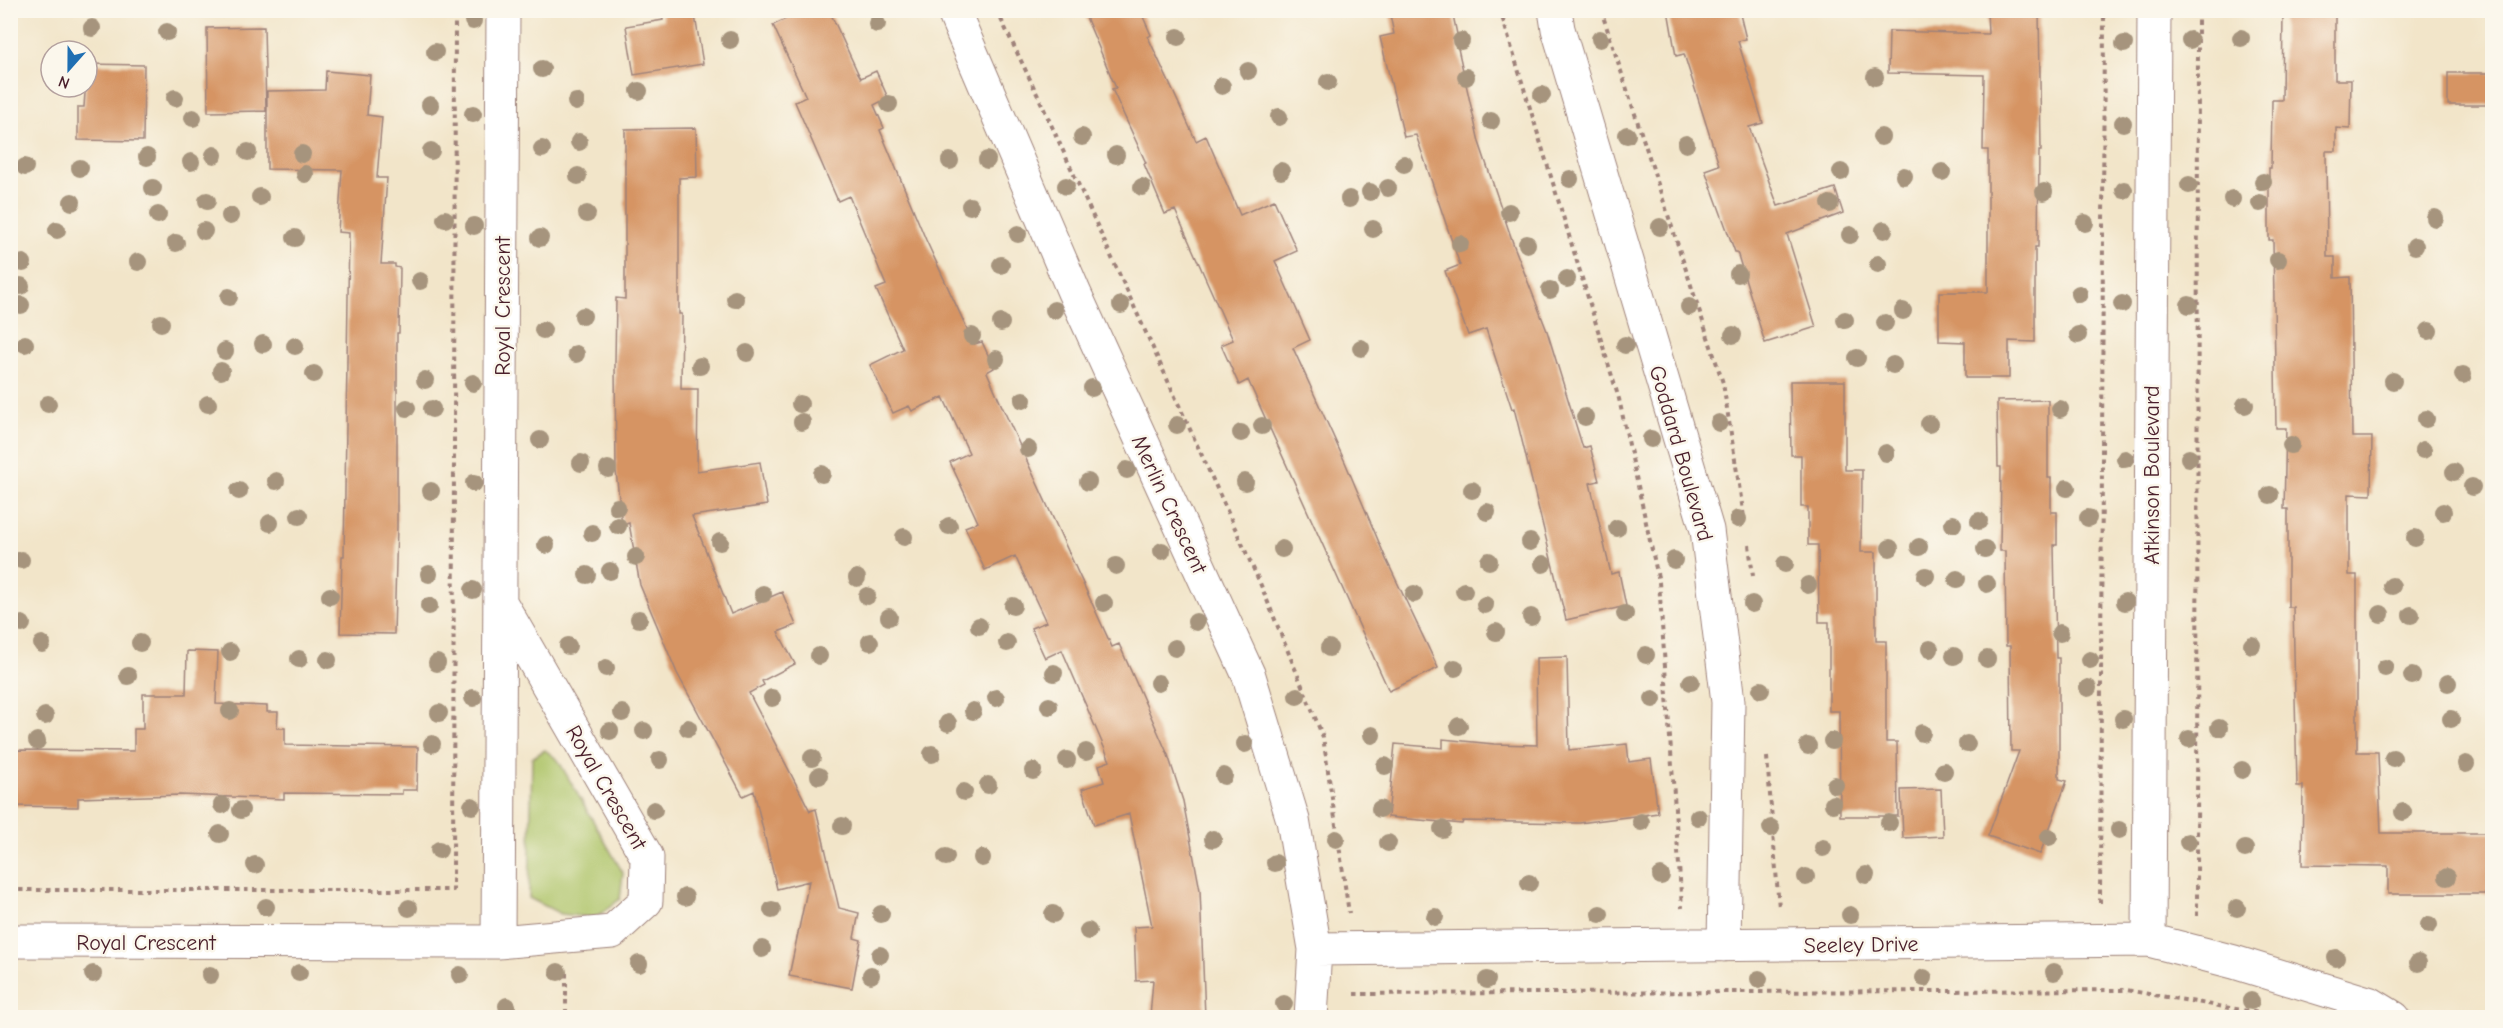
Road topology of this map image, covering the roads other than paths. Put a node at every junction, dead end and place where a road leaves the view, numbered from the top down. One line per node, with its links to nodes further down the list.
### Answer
1 (504, 10): 5 (street, Royal Crescent)
2 (952, 10): 10 (street, Merlin Crescent)
3 (1555, 10): 9 (street, Goddard Boulevard)
4 (2154, 10): 6 (street, Atkinson Boulevard)
5 (500, 602): 8 (street, Royal Crescent); 8 (street, Royal Crescent)
6 (2148, 940): 9 (street, Seeley Drive); 12 (street, Seeley Drive)
7 (10, 941): 8 (street, Royal Crescent)
8 (498, 942)
9 (1724, 945): 10 (street, Seeley Drive)
10 (1315, 949): 11 (street, Merlin Crescent)
11 (1311, 1017)
12 (2394, 1017)

